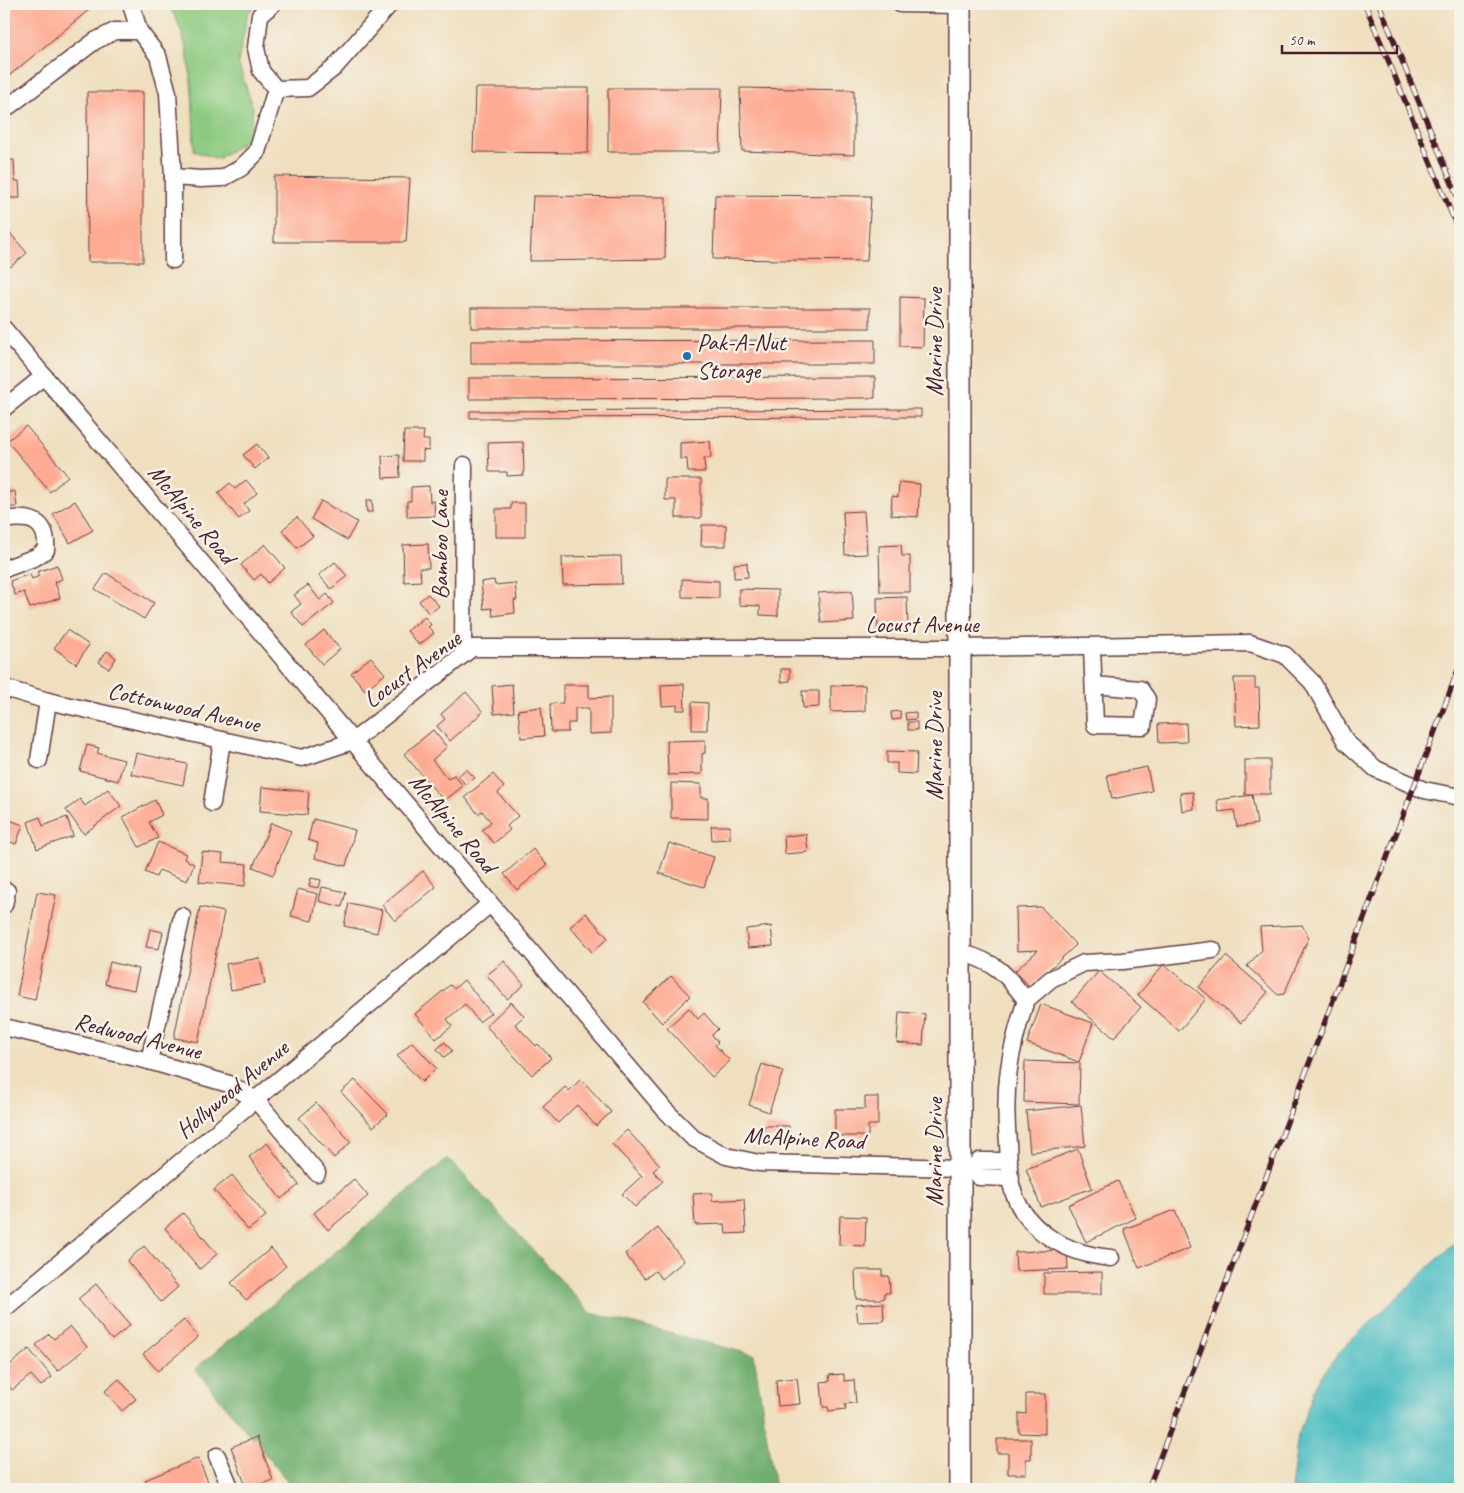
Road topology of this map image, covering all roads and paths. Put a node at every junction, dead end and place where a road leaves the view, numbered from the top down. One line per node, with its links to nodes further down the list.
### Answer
1 (131, 4): 6 (street)
2 (274, 4): 7 (street)
3 (390, 4): 7 (street)
4 (900, 4): 5 (street)
5 (960, 4): 18 (main road, Marine Drive)
6 (139, 31): 8 (street); 9 (street)
7 (276, 89): 9 (street)
8 (4, 110)
9 (173, 177): 10 (street)
10 (174, 260)
11 (4, 329): 12 (street, McAlpine Road)
12 (44, 376): 13 (street); 24 (street, McAlpine Road)
13 (4, 408)
14 (464, 465): 19 (street, Bamboo Lane)
15 (4, 520): 16 (street)
16 (4, 569)
17 (1092, 647): 18 (street, Locust Avenue); 20 (street); 26 (street, Locust Avenue)
18 (960, 648): 19 (street, Locust Avenue); 31 (main road, Marine Drive)
19 (463, 655): 24 (street, Locust Avenue)
20 (1094, 685)
21 (4, 688): 22 (street, Cottonwood Avenue)
22 (48, 701): 23 (street, Cottonwood Avenue); 25 (street)
23 (222, 741): 24 (street, Cottonwood Avenue); 27 (street)
24 (353, 741): 28 (street, McAlpine Road)
25 (39, 760)
26 (1460, 796)
27 (212, 803)
28 (490, 904): 35 (street, Hollywood Avenue); 37 (street, McAlpine Road)
29 (182, 916): 34 (street)
30 (1213, 950): 32 (street)
31 (960, 952): 32 (street); 37 (main road, Marine Drive)
32 (1026, 1000): 36 (street)
33 (4, 1027): 34 (street, Redwood Avenue)
34 (150, 1062): 35 (street, Redwood Avenue)
35 (256, 1100): 38 (street, Redwood Avenue); 41 (street, Hollywood Avenue)
36 (1009, 1162): 37 (street); 39 (street)
37 (966, 1168): 39 (street); 44 (main road, Marine Drive)
38 (317, 1173)
39 (1011, 1178): 40 (street)
40 (1111, 1258)
41 (4, 1309)
42 (217, 1456): 43 (street)
43 (231, 1489)
44 (960, 1489)

